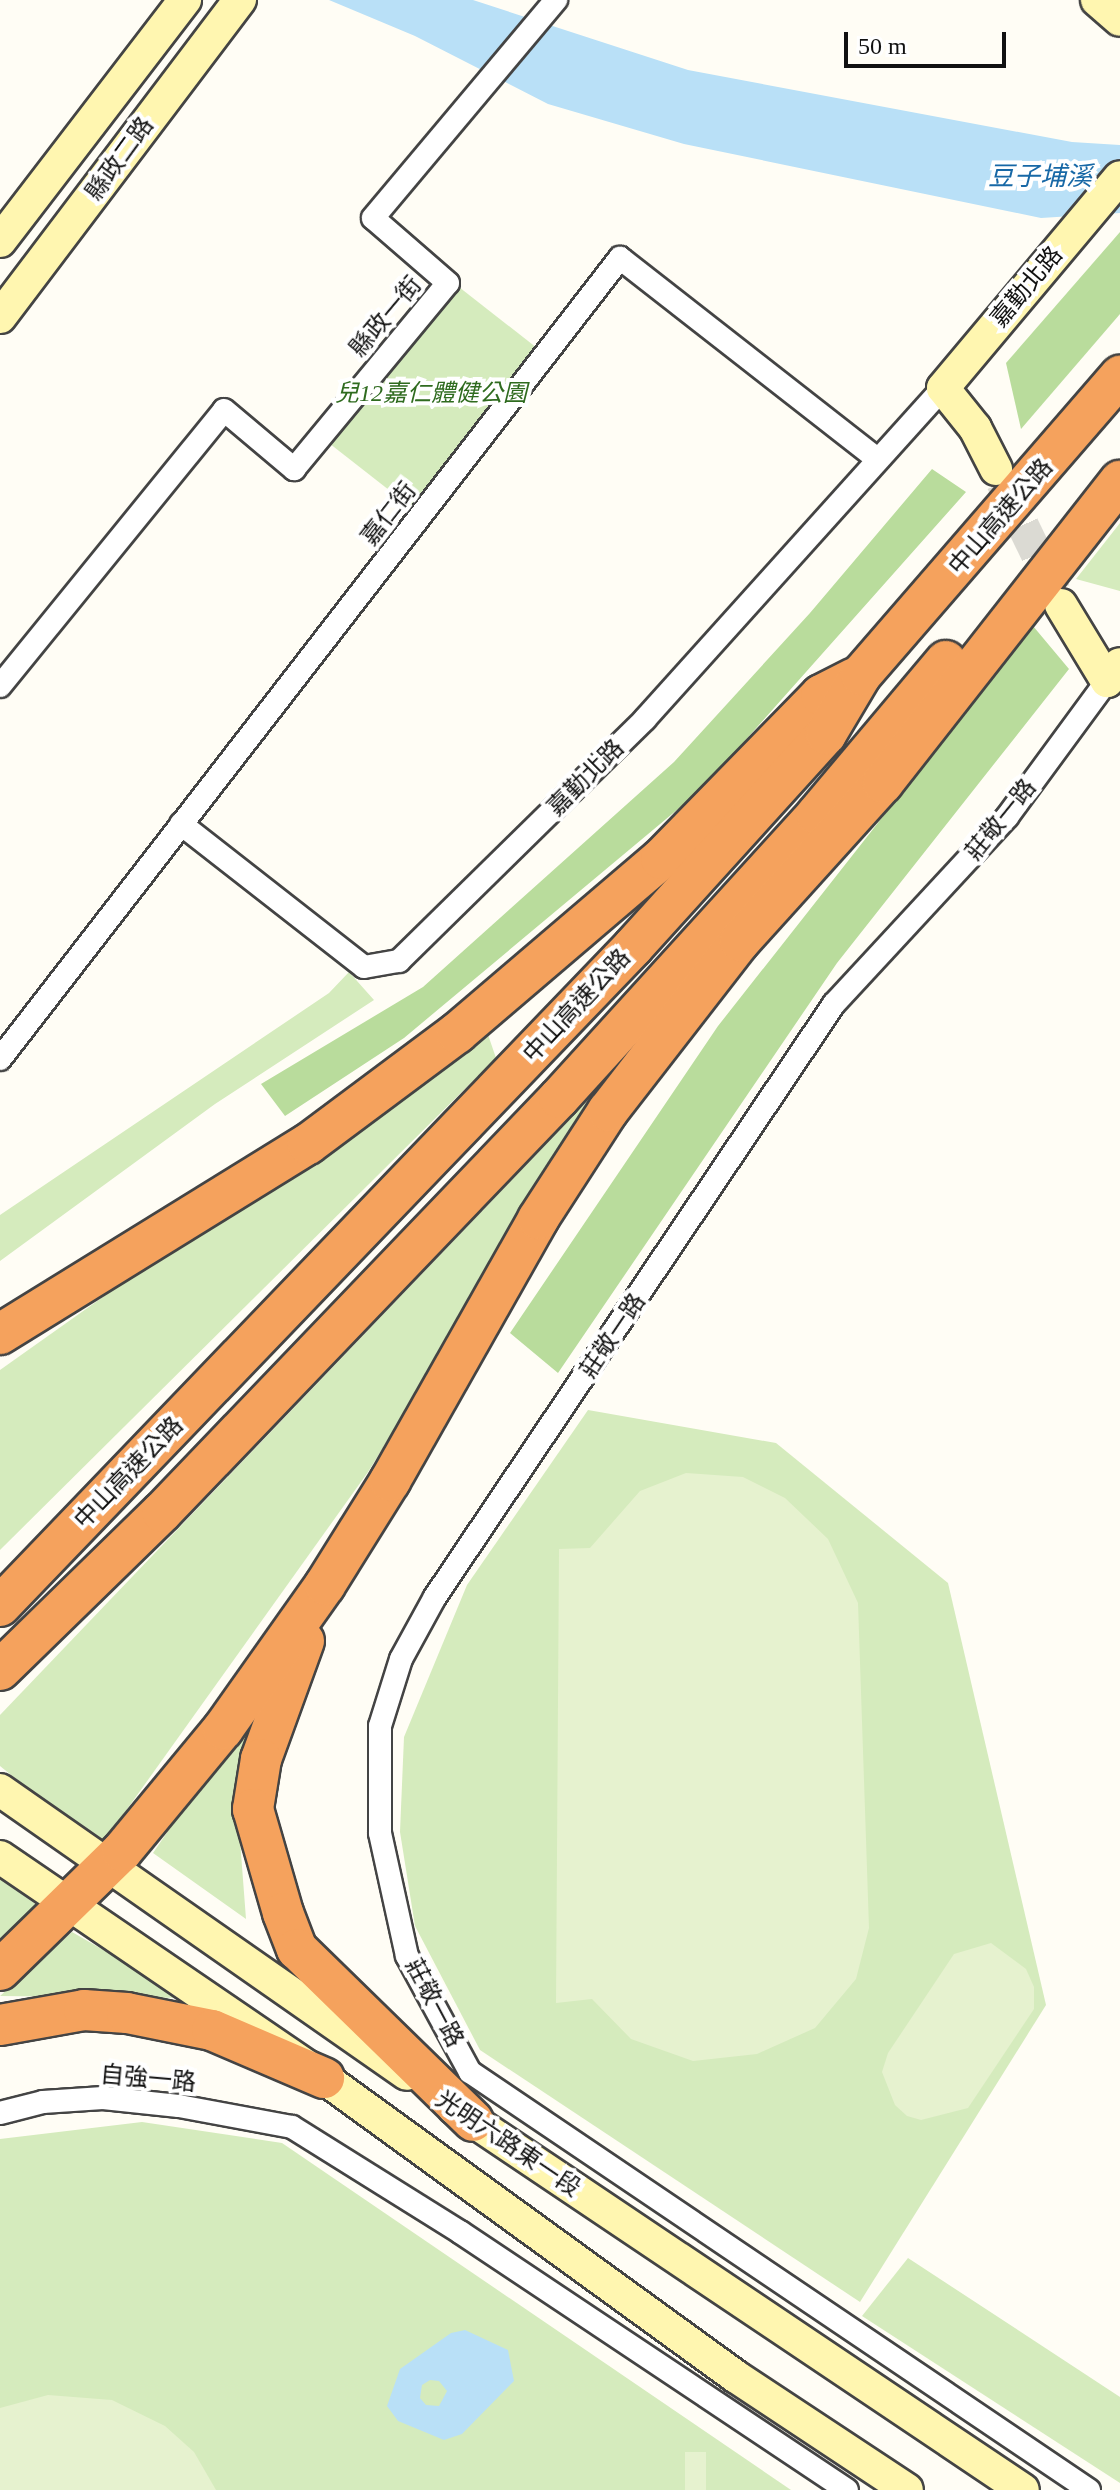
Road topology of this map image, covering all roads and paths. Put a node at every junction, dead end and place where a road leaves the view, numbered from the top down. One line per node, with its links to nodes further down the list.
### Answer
1 (185, 0): 7 (main road, 縣政二路)
2 (240, 0): 8 (main road, 縣政二路)
3 (1097, 0): 5 (main road)
4 (556, 1): 18 (street, 縣政一街)
5 (1120, 20)
6 (1120, 177): 10 (main road, 嘉勤北路)
7 (0, 241)
8 (0, 317)
9 (1120, 376): 17 (highway, 中山高速公路)
10 (943, 388): 12 (street, 嘉勤北路); 13 (main road)
11 (1120, 454): 24 (highway, 中山高速公路)
12 (876, 458): 19 (street, 嘉勤北路); 19 (street, 嘉仁街)
13 (996, 469)
14 (1120, 481): 22 (highway)
15 (1061, 605): 16 (main road, 莊敬一路)
16 (1114, 673): 31 (street, 莊敬一路)
17 (861, 675): 21 (highway); 23 (highway, 中山高速公路)
18 (0, 686)
19 (181, 824): 20 (street, 嘉仁街)
20 (0, 1059)
21 (0, 1334)
22 (325, 1585): 27 (highway); 34 (highway)
23 (0, 1606)
24 (0, 1670)
25 (0, 1790): 27 (main road, 光明六路東一段)
26 (0, 1857): 28 (main road)
27 (108, 1865): 28 (highway); 34 (main road, 光明六路東一段)
28 (68, 1904): 29 (highway); 32 (main road)
29 (0, 1970)
30 (0, 2025): 32 (highway)
31 (470, 2072): 40 (street, 光明六路東一段)
32 (324, 2078): 35 (main road)
33 (0, 2113): 36 (street, 自強一路)
34 (473, 2121): 39 (main road, 光明六路東一段)
35 (735, 2376): 36 (street); 38 (main road)
36 (775, 2443): 37 (street)
37 (847, 2490)
38 (907, 2490)
39 (1023, 2490)
40 (1089, 2490)

